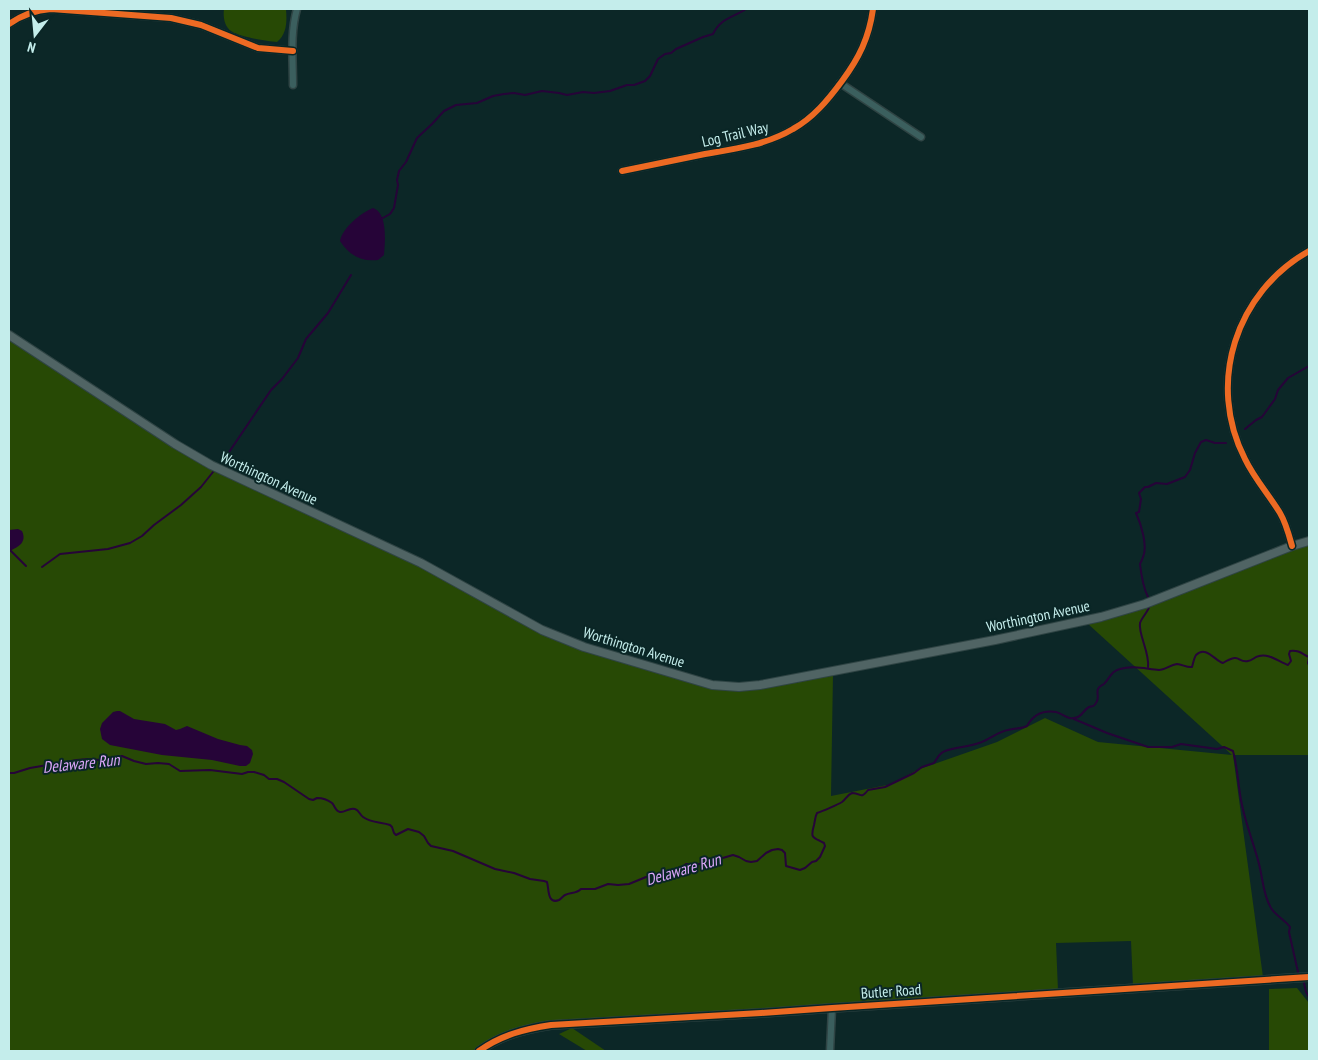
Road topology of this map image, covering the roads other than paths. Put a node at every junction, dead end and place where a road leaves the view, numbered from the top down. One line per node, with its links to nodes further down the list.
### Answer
1 (297, 9): 4 (street)
2 (873, 9): 5 (street, Log Trail Way)
3 (9, 24): 4 (street)
4 (293, 51): 6 (street)
5 (840, 83): 7 (street); 8 (street, Log Trail Way)
6 (293, 86)
7 (921, 136)
8 (622, 171)
9 (1309, 250): 12 (street)
10 (9, 336): 12 (main road, Worthington Avenue)
11 (1309, 541): 12 (main road, Worthington Avenue)
12 (1292, 546)
13 (1309, 977): 14 (main road, Butler Road)
14 (832, 1008): 15 (main road, Butler Road); 16 (street)
15 (479, 1051)
16 (830, 1051)

